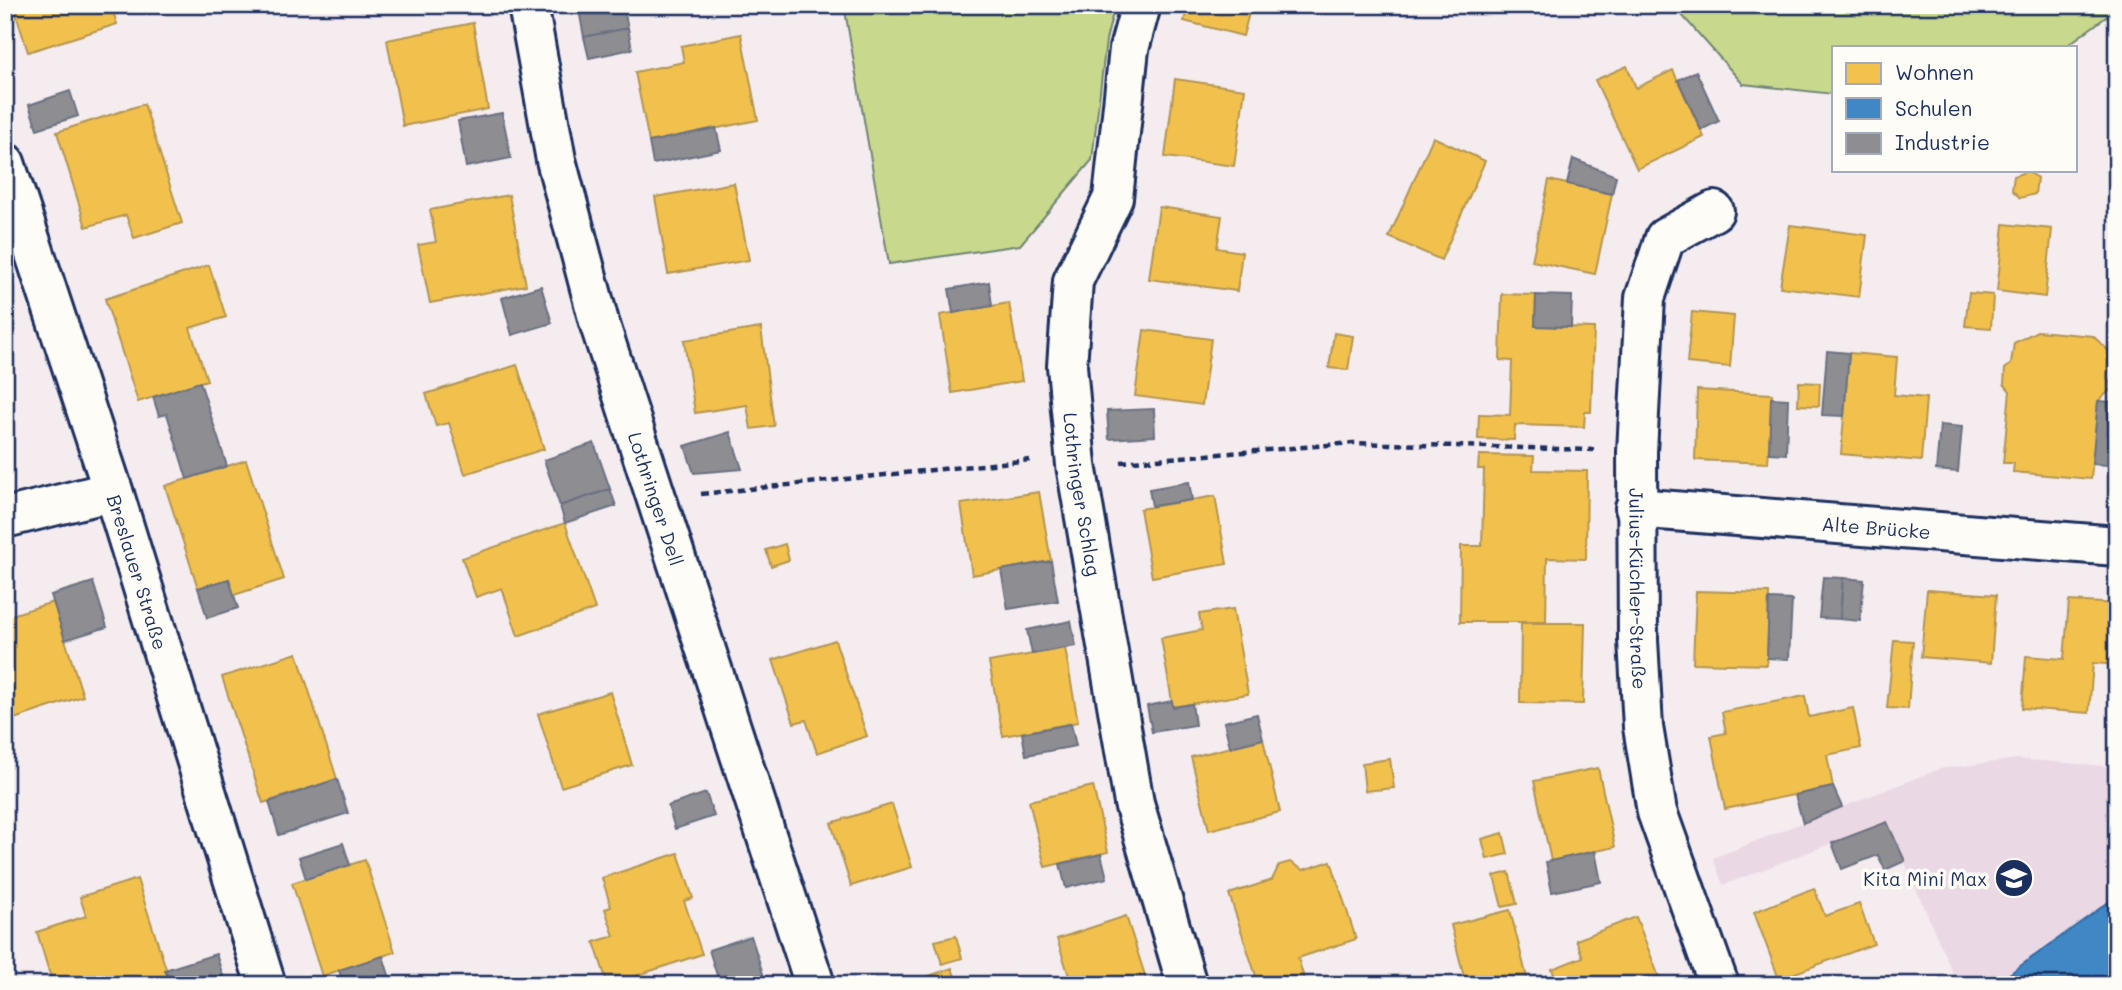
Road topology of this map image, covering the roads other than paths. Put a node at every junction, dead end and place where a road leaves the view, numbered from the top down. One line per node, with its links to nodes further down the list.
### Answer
1 (528, 5): 10 (street, Lothringer Dell)
2 (1141, 5): 11 (street, Lothringer Schlag)
3 (5, 163): 5 (street, Breslauer Straße)
4 (1714, 211): 6 (street, Julius-Küchler-Straße)
5 (113, 491): 7 (street); 9 (street, Breslauer Straße)
6 (1636, 508): 8 (street, Alte Brücke); 12 (street, Julius-Küchler-Straße)
7 (5, 518)
8 (2117, 546)
9 (266, 985)
10 (815, 985)
11 (1187, 985)
12 (1719, 985)

